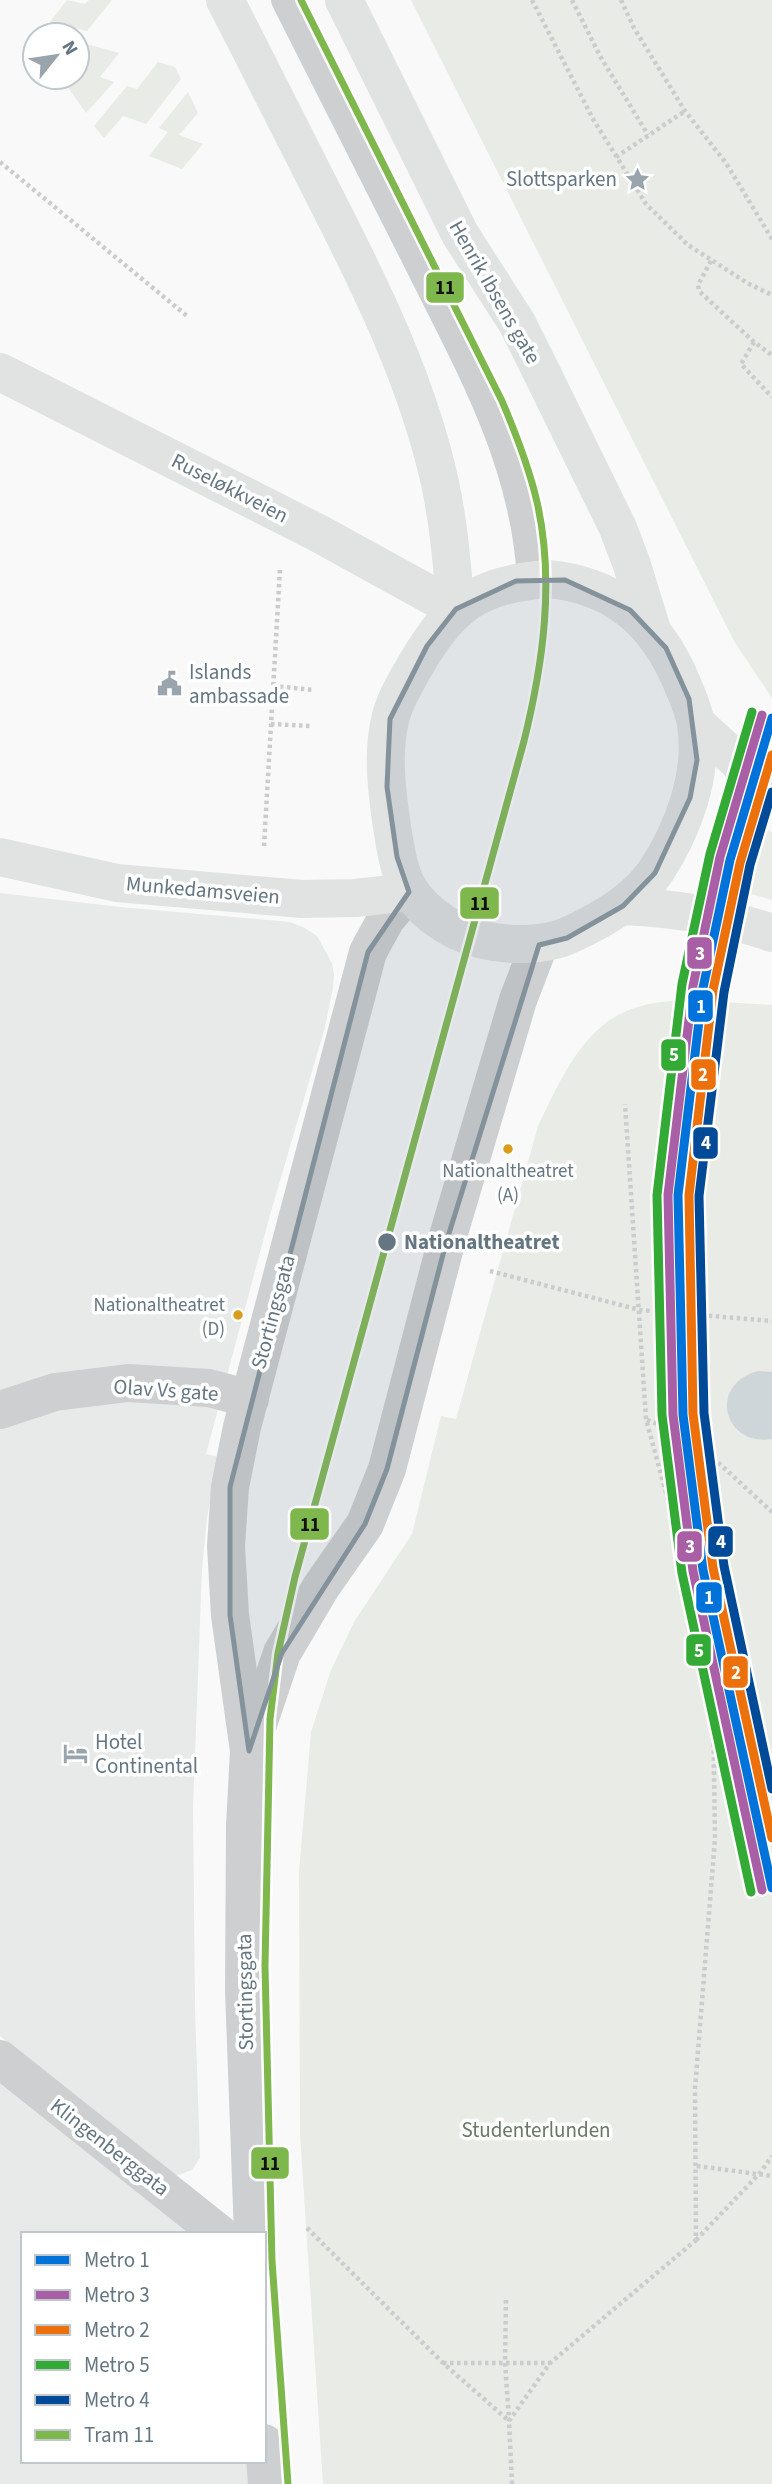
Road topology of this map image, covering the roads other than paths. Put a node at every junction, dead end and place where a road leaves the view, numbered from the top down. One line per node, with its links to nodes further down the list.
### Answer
1 (225, 0): 6 (main road)
2 (285, 0): 5 (lane)
3 (344, 0): 7 (main road, Henrik Ibsens gate)
4 (0, 372): 6 (main road, Ruseløkkveien)
5 (531, 580): 6 (main road); 7 (main road)
6 (456, 609): 11 (main road)
7 (651, 628): 8 (main road)
8 (696, 723): 9 (main road); 12 (main road)
9 (772, 789)
10 (0, 858): 11 (main road, Munkedamsveien)
11 (409, 892): 14 (main road); 15 (street, Stortingsgata)
12 (623, 906): 13 (main road); 14 (main road)
13 (772, 933)
14 (539, 945): 17 (street, Stortingsgata)
15 (250, 1399): 16 (street, Olav Vs gate); 17 (street, Stortingsgata)
16 (0, 1410)
17 (249, 1751): 20 (street, Stortingsgata)
18 (0, 2059): 19 (street, Klingenberggata)
19 (217, 2232)
20 (253, 2232)
21 (265, 2463): 22 (street)
22 (267, 2484)

